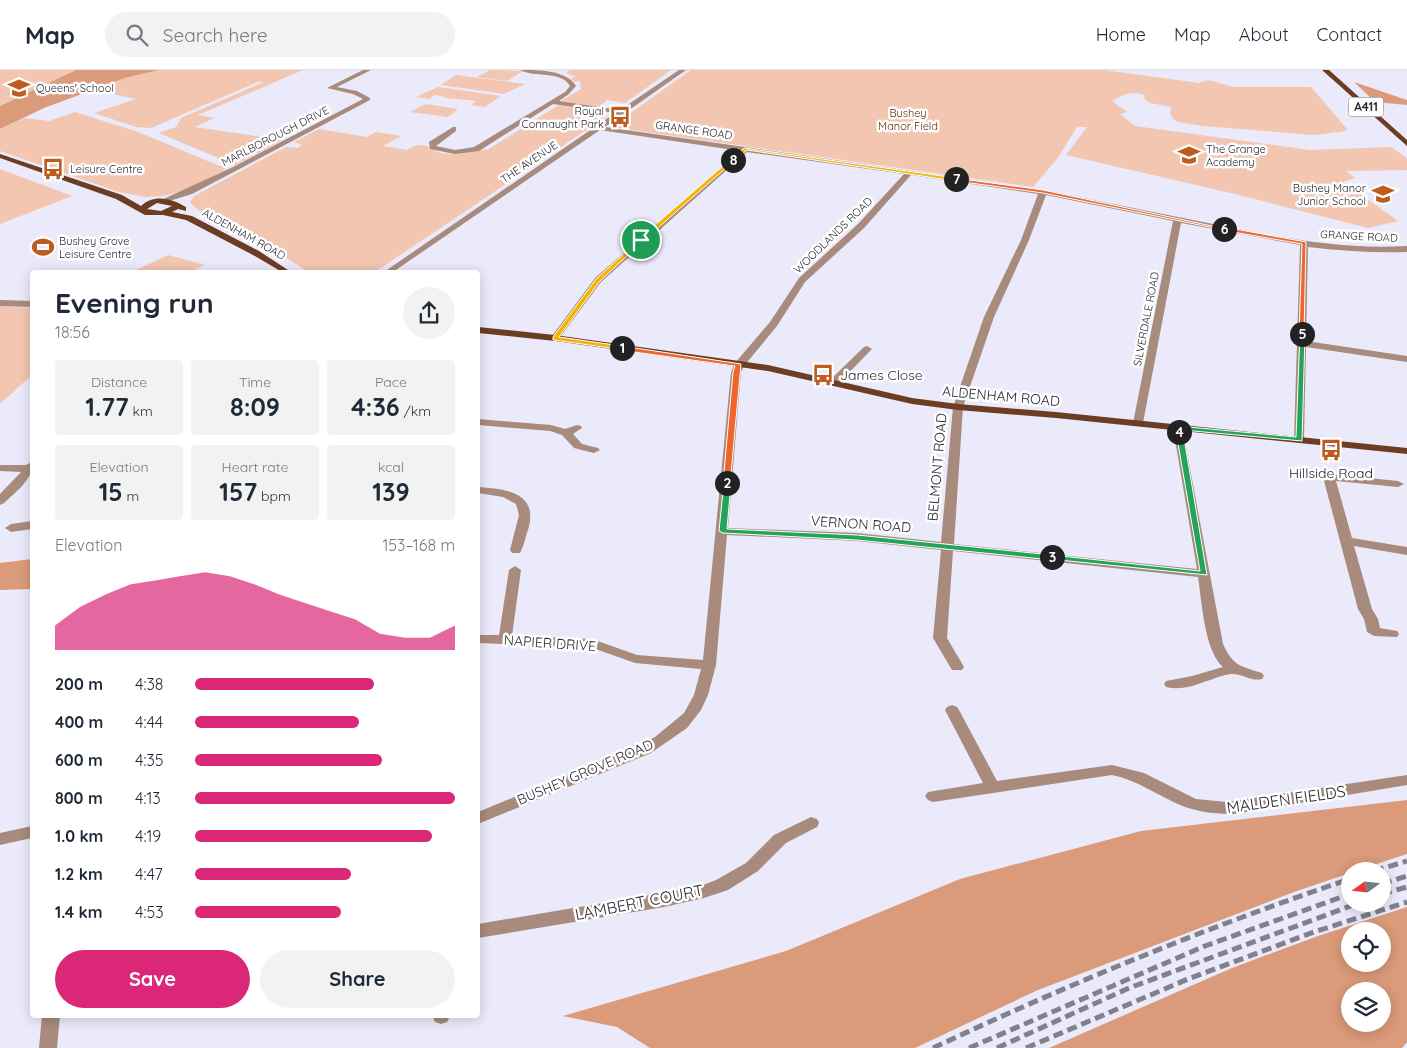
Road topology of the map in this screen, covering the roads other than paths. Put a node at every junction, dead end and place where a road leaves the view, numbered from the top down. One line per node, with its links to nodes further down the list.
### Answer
1 (368, 70): 13 (street, MARLBOROUGH DRIVE)
2 (523, 70): 5 (street)
3 (683, 70): 6 (street, THE AVENUE)
4 (1325, 70): 9 (main road, A411)
5 (552, 102): 6 (street); 8 (street)
6 (622, 112): 7 (street, THE AVENUE)
7 (599, 128): 10 (street, GRANGE ROAD); 25 (street, THE AVENUE)
8 (453, 129)
9 (1407, 144)
10 (746, 149): 12 (street, GRANGE ROAD); 29 (street)
11 (0, 156): 15 (main road)
12 (910, 172): 14 (street, GRANGE ROAD); 33 (street, WOODLANDS ROAD)
13 (189, 192): 16 (street, MARLBOROUGH DRIVE); 17 (street, MARLBOROUGH DRIVE)
14 (1043, 192): 21 (street, GRANGE ROAD); 35 (street, BELMONT ROAD)
15 (119, 198): 16 (main road); 18 (main road)
16 (162, 201): 17 (main road); 18 (main road)
17 (177, 204): 19 (main road); 20 (main road, ALDENHAM ROAD)
18 (143, 209): 19 (main road, ALDENHAM ROAD)
19 (162, 212): 20 (main road, ALDENHAM ROAD)
20 (189, 218): 24 (main road, ALDENHAM ROAD)
21 (1178, 220): 22 (street, GRANGE ROAD); 37 (street, SILVERDALE ROAD)
22 (1304, 243): 23 (street, GRANGE ROAD); 30 (street)
23 (1407, 249)
24 (284, 270)
25 (391, 270)
26 (0, 303): 27 (street)
27 (30, 304)
28 (480, 330): 29 (main road, ALDENHAM ROAD)
29 (555, 338): 33 (main road, ALDENHAM ROAD)
30 (1302, 343): 32 (street); 41 (street)
31 (867, 349): 34 (street)
32 (1407, 359)
33 (739, 365): 34 (main road, ALDENHAM ROAD); 52 (street, BUSHEY GROVE ROAD)
34 (833, 383): 35 (main road, ALDENHAM ROAD)
35 (958, 407): 37 (main road, ALDENHAM ROAD); 54 (street, BELMONT ROAD)
36 (480, 422): 40 (street)
37 (1138, 423): 39 (main road, ALDENHAM ROAD)
38 (578, 428): 40 (street)
39 (1178, 428): 41 (main road, ALDENHAM ROAD); 58 (street)
40 (566, 433): 42 (street)
41 (1299, 440): 43 (main road, ALDENHAM ROAD)
42 (594, 450)
43 (1407, 451)
44 (30, 467): 45 (street)
45 (0, 468)
46 (30, 468): 49 (street)
47 (1398, 484): 53 (street)
48 (480, 490): 55 (street)
49 (0, 501)
50 (30, 525): 51 (street)
51 (11, 528)
52 (723, 531): 54 (street, VERNON ROAD); 62 (street, BUSHEY GROVE ROAD)
53 (1347, 541): 56 (street); 59 (street)
54 (946, 546): 58 (street, VERNON ROAD); 63 (street, BELMONT ROAD)
55 (516, 550)
56 (1407, 551)
57 (514, 570): 61 (street)
58 (1204, 574): 64 (street)
59 (1392, 634)
60 (480, 639): 61 (street, NAPIER DRIVE)
61 (505, 640): 62 (street, NAPIER DRIVE)
62 (709, 665): 71 (street, BUSHEY GROVE ROAD)
63 (957, 667)
64 (1233, 669): 65 (street); 66 (street)
65 (1257, 676)
66 (1171, 684)
67 (952, 710): 69 (street)
68 (1407, 780): 69 (street, MALDEN FIELDS)
69 (994, 787): 70 (street, MALDEN FIELDS)
70 (933, 796)
71 (480, 817)
72 (811, 823): 75 (street, LAMBERT COURT)
73 (30, 832): 74 (street)
74 (0, 839)
75 (480, 931)
76 (50, 1018): 77 (street)
77 (48, 1048)

